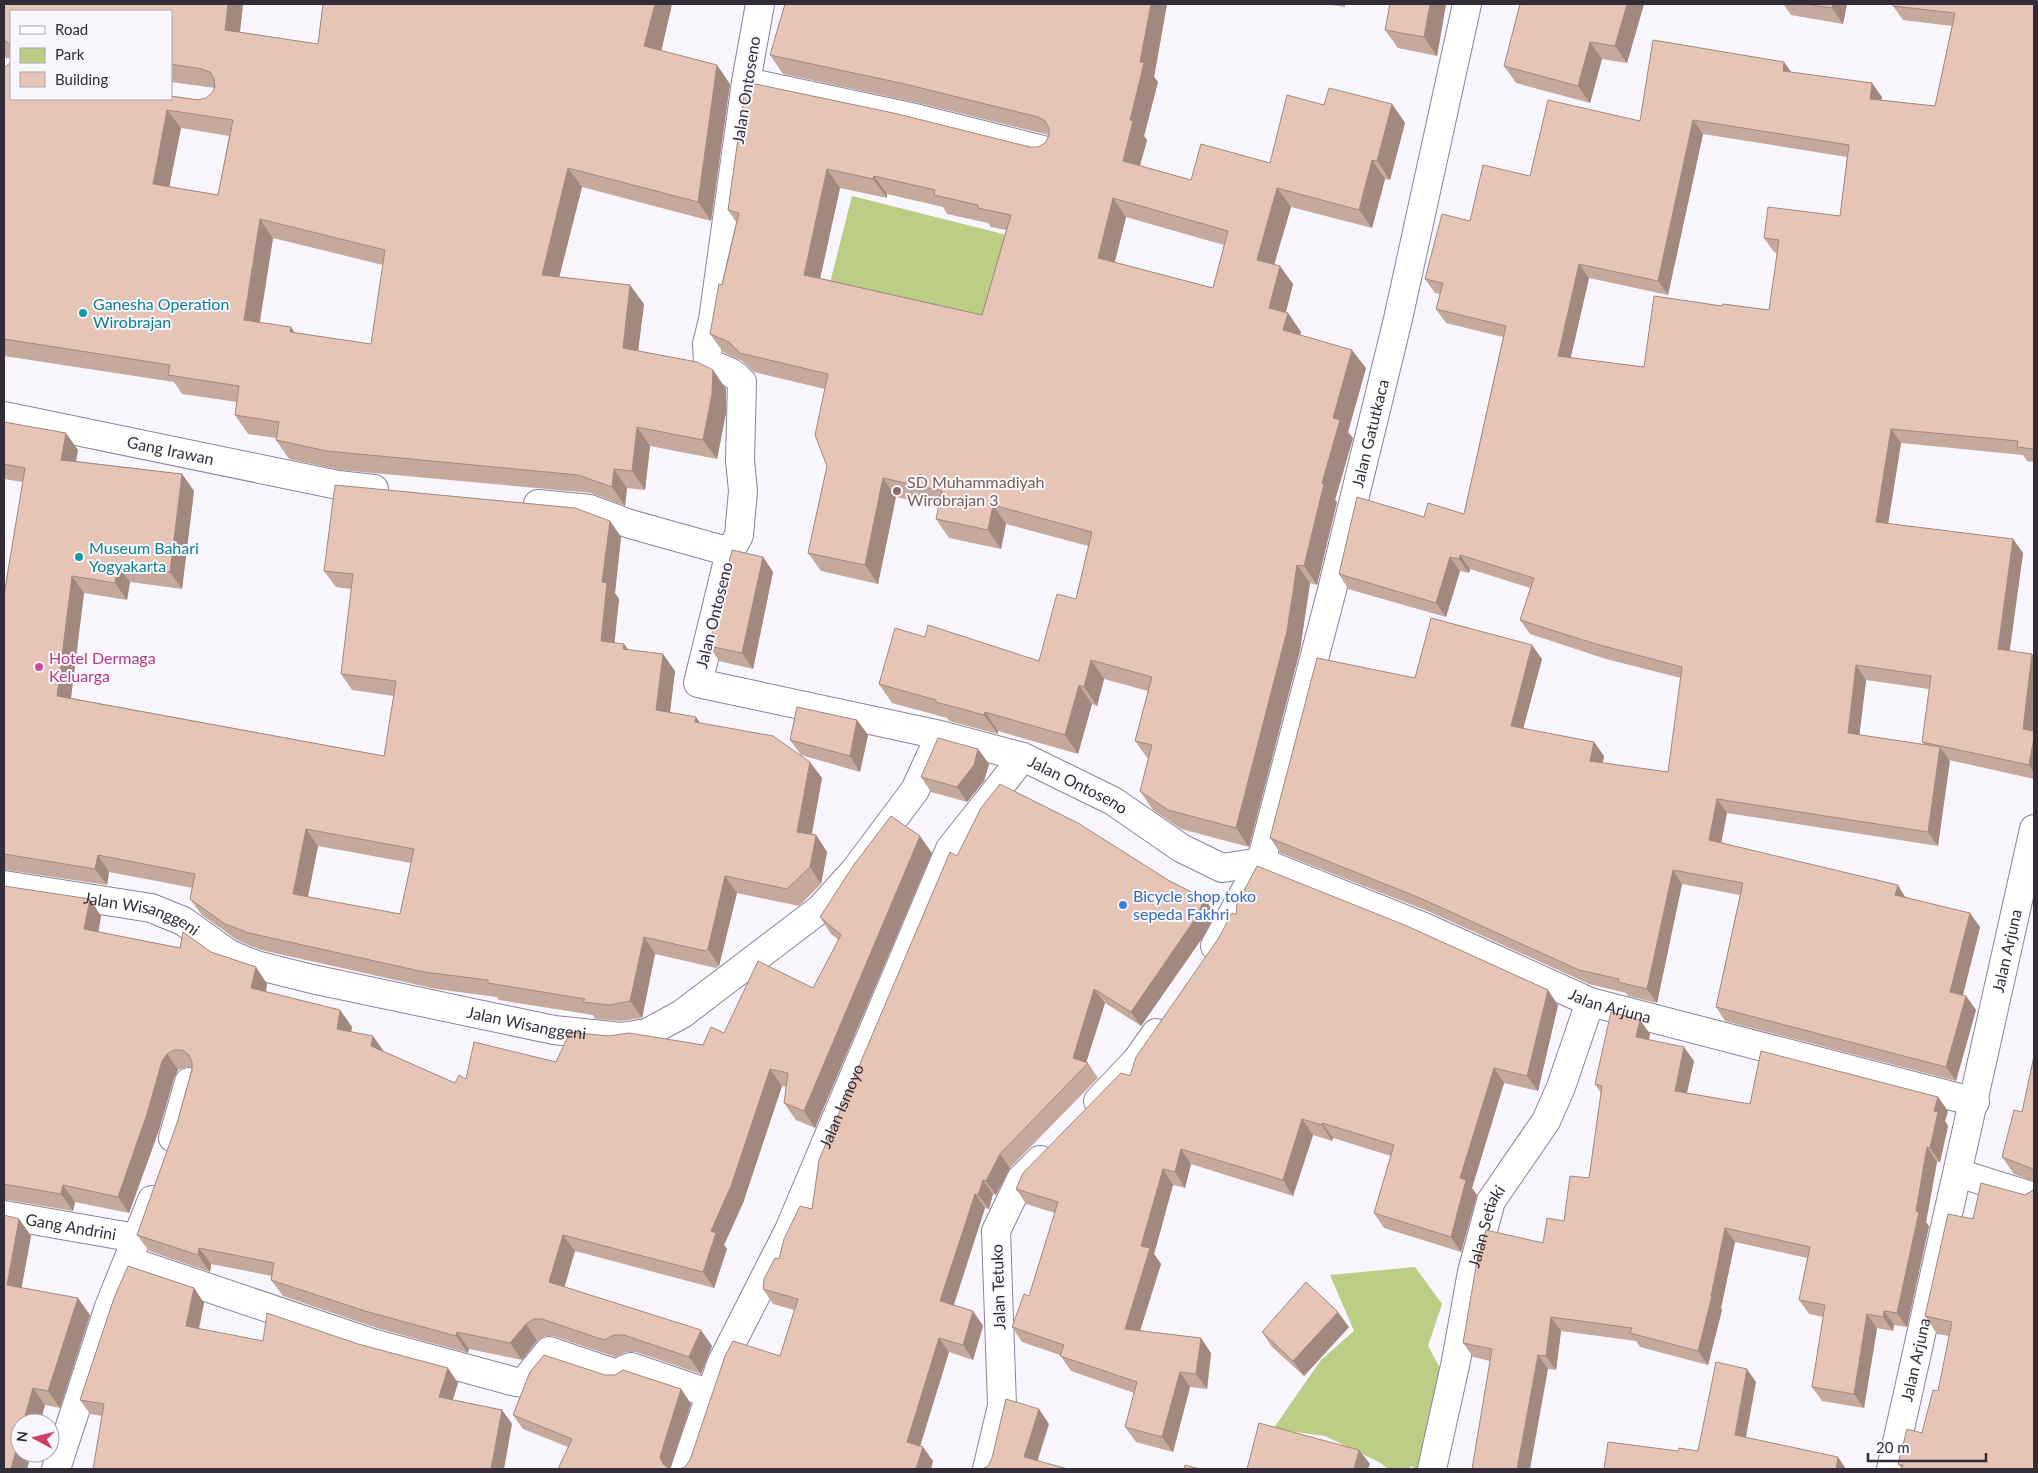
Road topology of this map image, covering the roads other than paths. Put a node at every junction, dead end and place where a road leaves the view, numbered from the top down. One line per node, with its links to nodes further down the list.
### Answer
1 (760, 4): 3 (street, Jalan Ontoseno)
2 (1467, 4): 12 (street, Jalan Gatutkaca)
3 (746, 82): 4 (street); 8 (street, Jalan Ontoseno)
4 (1047, 151)
5 (4, 416): 6 (street, Gang Irawan)
6 (396, 491)
7 (512, 502): 8 (street)
8 (730, 552): 9 (street, Jalan Ontoseno)
9 (940, 735): 10 (street, Jalan Ontoseno); 13 (street, Jalan Wisanggeni)
10 (1023, 757): 12 (street, Jalan Ontoseno); 25 (street, Jalan Ismoyo)
11 (2034, 829): 18 (street, Jalan Arjuna)
12 (1261, 862): 14 (street); 15 (street, Jalan Arjuna)
13 (4, 884)
14 (1199, 970)
15 (1590, 1002): 18 (street, Jalan Arjuna); 29 (street, Jalan Setiaki)
16 (1171, 1011): 19 (street)
17 (188, 1082): 24 (street)
18 (1975, 1102): 21 (street, Jalan Arjuna)
19 (1082, 1116)
20 (1055, 1144): 28 (street, Jalan Tetuko)
21 (1958, 1173): 22 (street); 30 (street, Jalan Arjuna)
22 (2034, 1197)
23 (4, 1215): 24 (street, Gang Andrini)
24 (132, 1250): 25 (street, Gang Andrini); 26 (street)
25 (711, 1394): 27 (street, Jalan Ismoyo)
26 (56, 1469)
27 (685, 1469)
28 (987, 1469)
29 (1432, 1469)
30 (1891, 1469)

